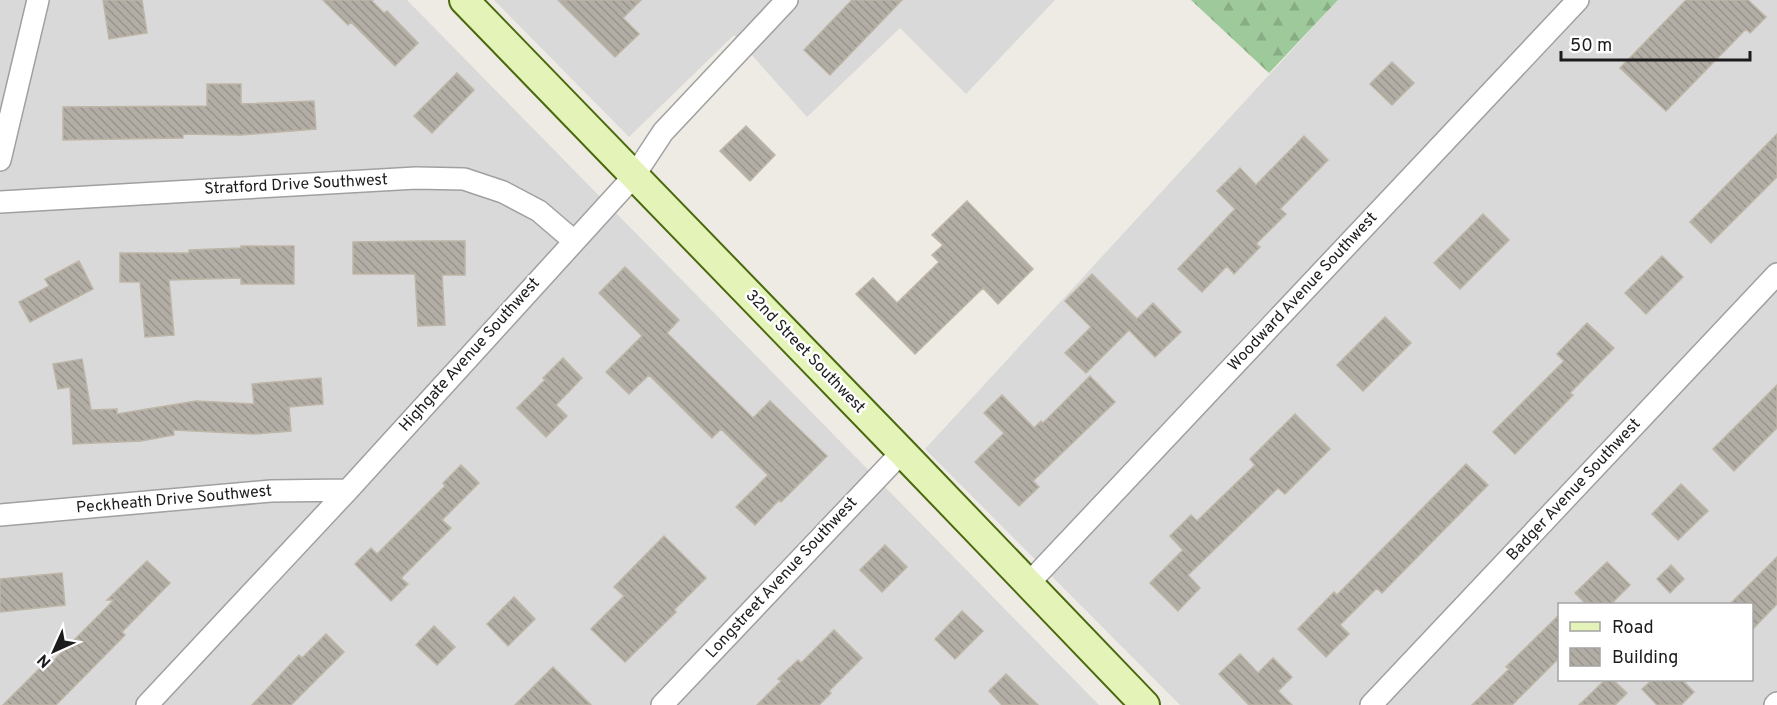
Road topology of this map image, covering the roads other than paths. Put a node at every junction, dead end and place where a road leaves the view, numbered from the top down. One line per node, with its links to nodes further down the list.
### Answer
1 (38, 0): 5 (street)
2 (464, 0): 6 (street, 32nd Street Southwest)
3 (787, 0): 6 (street, Highgate Avenue Southwest)
4 (1578, 0): 13 (street, Woodward Avenue Southwest)
5 (0, 160)
6 (634, 176): 8 (street, Highgate Avenue Southwest); 10 (street, 32nd Street Southwest)
7 (0, 202): 8 (street, Stratford Drive Southwest)
8 (574, 241): 11 (street, Highgate Avenue Southwest)
9 (1777, 274): 17 (street, Badger Avenue Southwest)
10 (902, 452): 13 (street, 32nd Street Southwest); 15 (street, Longstreet Avenue Southwest)
11 (348, 490): 12 (street, Peckheath Drive Southwest); 14 (street, Highgate Avenue Southwest)
12 (0, 515)
13 (1028, 584): 16 (street, 32nd Street Southwest)
14 (147, 705)
15 (662, 705)
16 (1145, 705)
17 (1371, 705)

